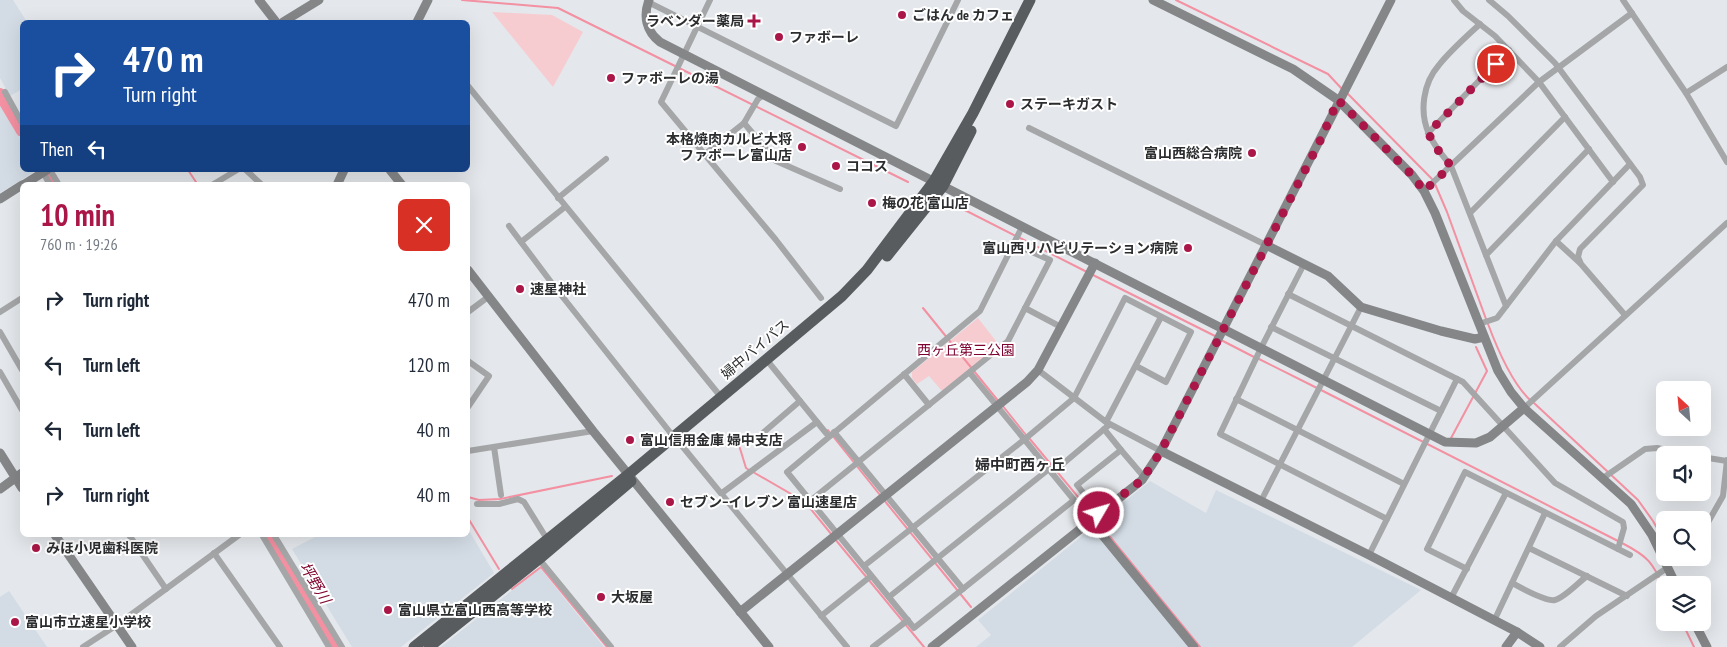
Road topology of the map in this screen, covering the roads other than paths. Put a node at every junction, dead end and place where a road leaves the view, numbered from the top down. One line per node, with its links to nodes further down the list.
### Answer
1 (259, 0): 15 (street)
2 (319, 0): 16 (street)
3 (428, 0): 17 (street)
4 (710, 0): 19 (street)
5 (958, 0): 19 (street)
6 (1030, 0): 52 (highway, 婦中バイパス)
7 (1038, 0): 52 (highway, 婦中バイパス)
8 (1153, 0): 29 (street)
9 (1390, 0): 29 (street)
10 (1454, 0): 18 (street)
11 (1489, 0): 22 (street)
12 (1624, 0): 14 (street)
13 (649, 1): 19 (street); 21 (street)
14 (1632, 13): 22 (street); 27 (street)
15 (274, 20)
16 (286, 20)
17 (417, 20)
18 (1480, 24): 20 (street); 34 (street)
19 (696, 28): 21 (street)
20 (1509, 50): 24 (street); 34 (street)
21 (684, 54): 28 (street); 36 (street)
22 (1558, 67): 24 (street); 39 (street)
23 (1727, 67): 27 (street)
24 (1539, 82): 30 (street); 40 (street)
25 (470, 88): 56 (street)
26 (5, 92): 31 (street)
27 (1686, 93): 38 (street)
28 (764, 94): 32 (street); 52 (street)
29 (1338, 100): 55 (street); 66 (street)
30 (1565, 117): 35 (street); 59 (street)
31 (20, 119)
32 (744, 123): 36 (street); 54 (street)
33 (1029, 128): 66 (street)
34 (1428, 133): 40 (street)
35 (1589, 149): 51 (street); 67 (street)
36 (705, 154): 74 (street)
37 (606, 159): 56 (street)
38 (1727, 162)
39 (1630, 164): 51 (street); 70 (street)
40 (1451, 166): 55 (street); 59 (street)
41 (45, 172): 46 (street)
42 (48, 172): 47 (street)
43 (234, 172): 48 (street)
44 (248, 172): 49 (street)
45 (392, 172): 50 (street)
46 (28, 182)
47 (56, 182)
48 (217, 182)
49 (259, 182)
50 (400, 182)
51 (1613, 182): 63 (street)
52 (938, 183): 62 (street); 93 (highway, 婦中バイパス); 102 (highway, 婦中バイパス)
53 (20, 187): 57 (street)
54 (840, 189)
55 (1424, 191): 83 (street)
56 (558, 198): 58 (street)
57 (0, 199)
58 (565, 207): 64 (street); 102 (street)
59 (1470, 213): 67 (street)
60 (1727, 223): 81 (street)
61 (509, 226): 64 (street)
62 (1022, 227): 65 (street); 68 (street)
63 (1556, 240): 70 (street); 76 (street)
64 (521, 242): 121 (street)
65 (1014, 244): 78 (street); 99 (street)
66 (1266, 245): 69 (street); 87 (street)
67 (1486, 255): 76 (street)
68 (1095, 263): 85 (street); 87 (street)
69 (1304, 264): 72 (street); 77 (street)
70 (1581, 264): 81 (street)
71 (470, 273): 73 (street)
72 (1288, 294): 84 (street); 86 (street)
73 (488, 297): 79 (street); 116 (street)
74 (821, 298)
75 (20, 299): 80 (street)
76 (1506, 306): 83 (street)
77 (1361, 307): 84 (street); 89 (street)
78 (1025, 308): 85 (street); 98 (street)
79 (470, 310)
80 (0, 312)
81 (1625, 314): 110 (street)
82 (1161, 317): 94 (street); 94 (street); 103 (street)
83 (1479, 324): 89 (street)
84 (1352, 326): 91 (street); 100 (street)
85 (1061, 327): 96 (street)
86 (1271, 327): 90 (street); 91 (street)
87 (1222, 329): 90 (street); 127 (street)
88 (0, 332): 95 (street)
89 (1484, 337): 110 (street)
90 (1261, 348): 101 (street); 104 (street)
91 (1335, 358): 101 (street); 111 (street)
92 (470, 362): 106 (street)
93 (770, 364): 105 (street); 121 (highway, 婦中バイパス)
94 (1136, 366): 113 (street)
95 (20, 367)
96 (1038, 370): 103 (street); 109 (street)
97 (0, 372): 108 (street)
98 (970, 373): 107 (street); 109 (street)
99 (904, 374): 107 (street); 118 (street)
100 (1457, 379): 111 (street); 114 (street)
101 (1324, 380): 115 (street); 120 (street)
102 (721, 397): 121 (highway, 婦中バイパス)
103 (1074, 398): 113 (street); 122 (street)
104 (1236, 399): 115 (street); 132 (street)
105 (800, 401): 112 (street); 117 (street)
106 (470, 403)
107 (929, 404): 131 (street)
108 (20, 407)
109 (998, 407): 122 (street); 143 (street)
110 (1524, 408): 114 (street); 137 (street)
111 (1441, 411): 120 (street)
112 (817, 422): 119 (street); 140 (street)
113 (1106, 426): 125 (street); 127 (street); 133 (street)
114 (1503, 426): 120 (street); 162 (street)
115 (1298, 430): 132 (street); 138 (street)
116 (593, 431): 123 (street); 135 (street)
117 (764, 432)
118 (834, 432): 131 (street); 145 (street)
119 (826, 433)
120 (1429, 434): 138 (street)
121 (676, 438): 135 (highway, 婦中バイパス); 140 (street)
122 (1025, 439): 133 (street); 152 (street)
123 (494, 447): 126 (street); 142 (street)
124 (1656, 448): 137 (street)
125 (1121, 450): 136 (street); 148 (street)
126 (470, 451)
127 (1161, 451): 136 (street); 144 (street)
128 (0, 453): 134 (street)
129 (1711, 458): 130 (street)
130 (1727, 461): 149 (street)
131 (858, 462): 143 (street); 145 (street)
132 (1280, 465): 144 (street); 150 (street)
133 (1050, 471): 167 (street); 177 (street)
134 (19, 476): 139 (street)
135 (631, 477): 159 (highway, 婦中バイパス); 166 (highway, 婦中バイパス); 181 (street)
136 (1144, 477): 148 (street)
137 (1603, 478): 160 (street)
138 (1404, 484): 150 (street)
139 (0, 489)
140 (722, 493): 171 (street)
141 (1506, 493): 147 (street); 169 (street); 169 (street)
142 (501, 495)
143 (886, 496): 152 (street); 153 (street)
144 (1262, 500): 164 (street)
145 (810, 501): 153 (street)
146 (477, 504): 159 (street)
147 (1545, 512): 161 (street); 162 (street)
148 (1099, 513): 151 (street)
149 (1711, 517)
150 (1387, 519): 164 (street)
151 (1090, 520): 199 (street); 200 (street)
152 (912, 528): 167 (street); 168 (street)
153 (837, 535): 168 (street); 171 (street)
154 (56, 537): 185 (street)
155 (130, 537): 176 (street)
156 (236, 537): 163 (street)
157 (263, 537): 191 (street)
158 (275, 537): 192 (street)
159 (548, 539): 193 (highway, 婦中バイパス)
160 (1656, 542)
161 (1529, 548): 173 (street); 175 (street)
162 (1618, 549): 165 (street)
163 (214, 552): 176 (street); 190 (street)
164 (1369, 555): 180 (street)
165 (1630, 555)
166 (539, 559): 194 (highway, 婦中バイパス); 195 (street)
167 (937, 559): 177 (street); 179 (street)
168 (864, 566): 172 (street)
169 (1467, 568): 180 (street)
170 (1667, 568): 174 (street); 178 (street)
171 (787, 575): 181 (street); 182 (street)
172 (872, 576): 179 (street); 182 (street)
173 (1587, 576): 175 (street); 178 (street)
174 (1671, 576)
175 (1512, 584): 184 (street)
176 (166, 589): 185 (street)
177 (963, 590): 183 (street)
178 (1627, 596): 203 (street)
179 (889, 597): 183 (street)
180 (1452, 598): 184 (street)
181 (740, 612): 196 (street)
182 (822, 616): 197 (street)
183 (908, 620): 198 (street)
184 (1494, 620): 187 (street)
185 (117, 625): 188 (street); 189 (street)
186 (1698, 631): 204 (street)
187 (1516, 632): 201 (street); 202 (street)
188 (83, 647)
189 (132, 647)
190 (280, 647)
191 (329, 647)
192 (342, 647)
193 (414, 647)
194 (429, 647)
195 (611, 647)
196 (769, 647)
197 (847, 647)
198 (874, 647)
199 (932, 647)
200 (1194, 647)
201 (1506, 647)
202 (1540, 647)
203 (1560, 647)
204 (1706, 647)

